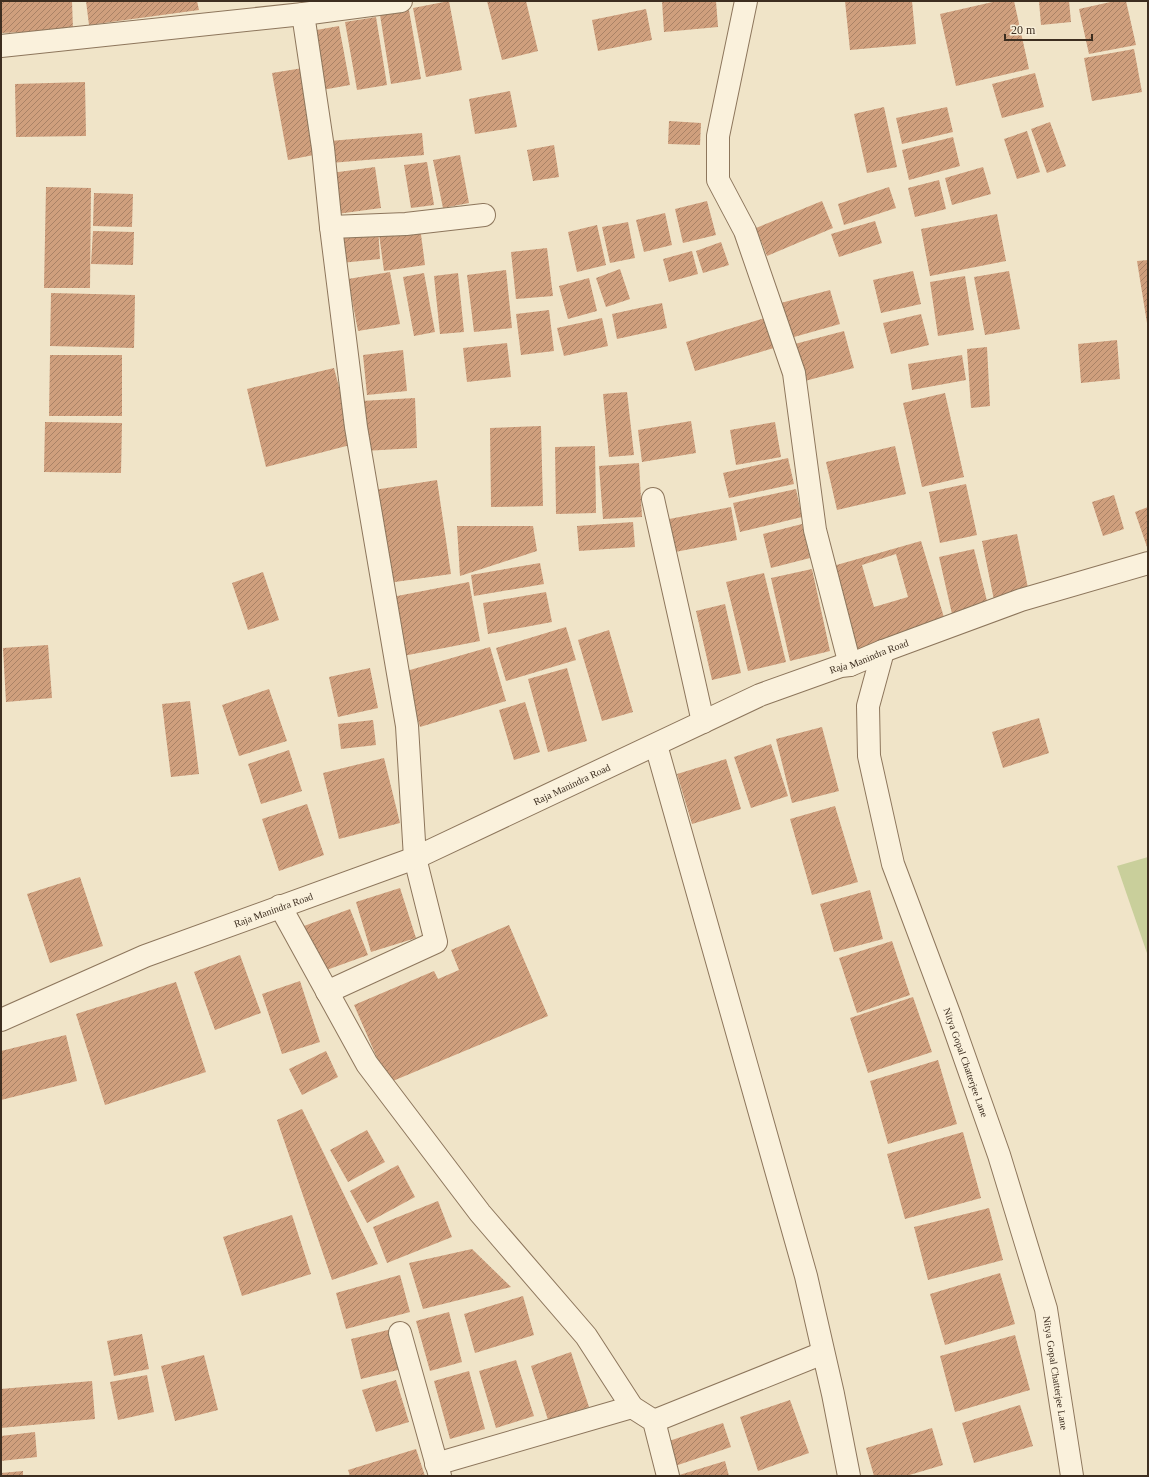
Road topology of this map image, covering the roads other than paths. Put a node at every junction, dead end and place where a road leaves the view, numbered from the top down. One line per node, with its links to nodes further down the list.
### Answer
1 (401, 1): 3 (street)
2 (746, 1): 10 (street)
3 (303, 14): 4 (street); 6 (street)
4 (1, 46)
5 (484, 215): 6 (street)
6 (331, 227): 13 (street)
7 (653, 499): 11 (street)
8 (1148, 563): 9 (street, Raja Manindra Road)
9 (883, 651): 10 (street, Raja Manindra Road); 24 (street, Nitya Gopal Chatterjee Lane)
10 (850, 665): 11 (street, Raja Manindra Road)
11 (703, 722): 12 (street, Raja Manindra Road)
12 (656, 745): 13 (street, Raja Manindra Road); 18 (street)
13 (415, 858): 14 (street, Raja Manindra Road); 15 (street)
14 (280, 906): 15 (street); 16 (street, Raja Manindra Road)
15 (327, 992): 19 (street)
16 (1, 1020)
17 (400, 1333): 21 (street)
18 (823, 1353): 20 (street); 23 (street)
19 (632, 1407): 20 (street); 21 (street)
20 (654, 1421): 22 (street)
21 (438, 1470)
22 (668, 1476)
23 (849, 1476)
24 (1072, 1476)

